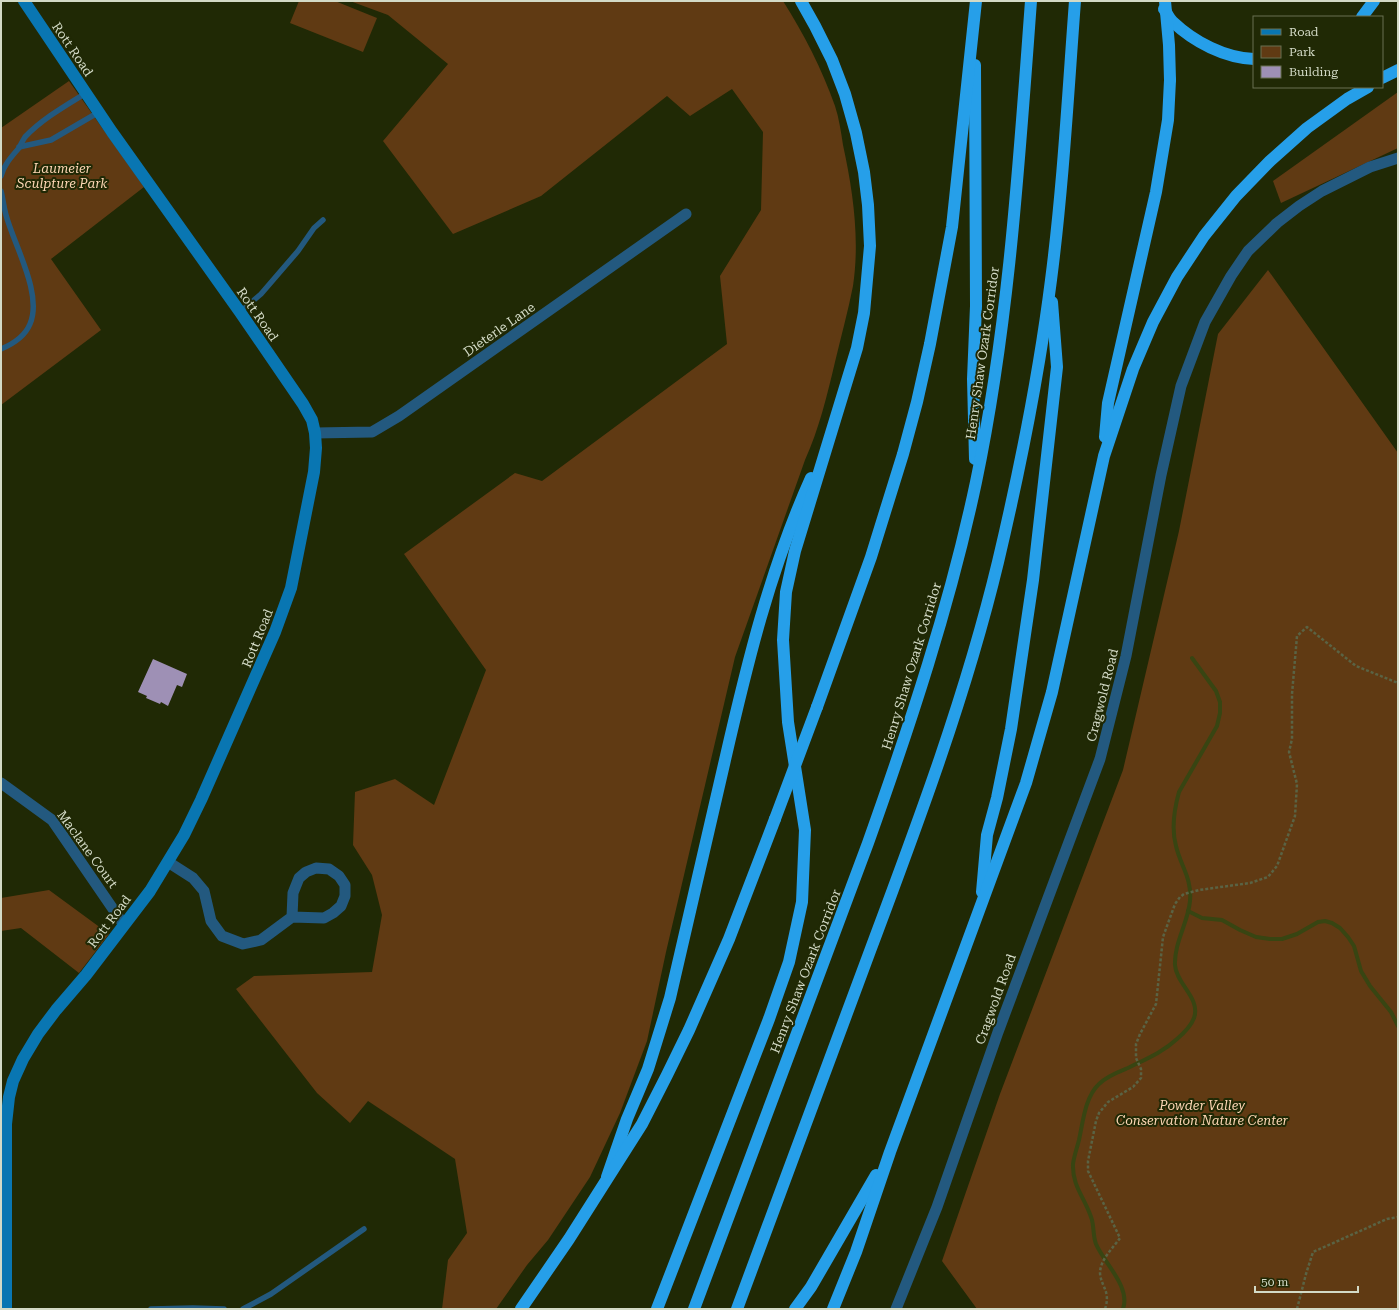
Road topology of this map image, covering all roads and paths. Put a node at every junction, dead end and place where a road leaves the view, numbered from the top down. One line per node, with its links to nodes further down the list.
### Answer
1 (24, 1): 15 (street, Rott Road)
2 (801, 1): 27 (highway)
3 (976, 1): 9 (highway)
4 (1031, 1): 29 (highway, Henry Shaw Ozark Corridor)
5 (1075, 1): 23 (highway)
6 (1159, 1): 11 (highway)
7 (1165, 1): 28 (highway, bridge)
8 (1374, 1): 10 (highway)
9 (975, 16): 29 (highway); 37 (highway, bridge)
10 (1363, 16)
11 (1253, 59)
12 (1398, 70): 13 (highway)
13 (1383, 78)
14 (1366, 88): 28 (highway)
15 (86, 93): 16 (street, Rott Road); 17 (lane)
16 (99, 112): 17 (lane); 24 (street, Rott Road)
17 (19, 147): 19 (lane)
18 (1398, 158): 50 (street, Cragwold Road)
19 (1, 176)
20 (1, 191): 25 (lane)
21 (686, 214): 26 (street, Dieterle Lane)
22 (324, 220): 24 (lane)
23 (1051, 281): 33 (highway); 47 (highway)
24 (240, 312): 26 (street, Rott Road)
25 (1, 349)
26 (315, 433): 32 (street, Rott Road)
27 (829, 437): 37 (highway); 45 (highway)
28 (1104, 456): 33 (highway)
29 (976, 483): 46 (highway, Henry Shaw Ozark Corridor)
30 (1398, 683): 51 (path)
31 (1, 783): 35 (street, Maclane Court)
32 (168, 862): 34 (street); 35 (street, Rott Road)
33 (980, 909): 36 (highway)
34 (292, 917): 34 (street)
35 (124, 925): 40 (street, Rott Road)
36 (890, 1152): 48 (highway); 49 (highway)
37 (607, 1177): 44 (highway)
38 (1398, 1217): 52 (path)
39 (364, 1229): 43 (lane)
40 (6, 1309)
41 (151, 1309): 42 (lane)
42 (224, 1309)
43 (243, 1309)
44 (521, 1309)
45 (657, 1309)
46 (694, 1309)
47 (737, 1309)
48 (795, 1309)
49 (834, 1309)
50 (896, 1309)
51 (1105, 1309)
52 (1297, 1309)

